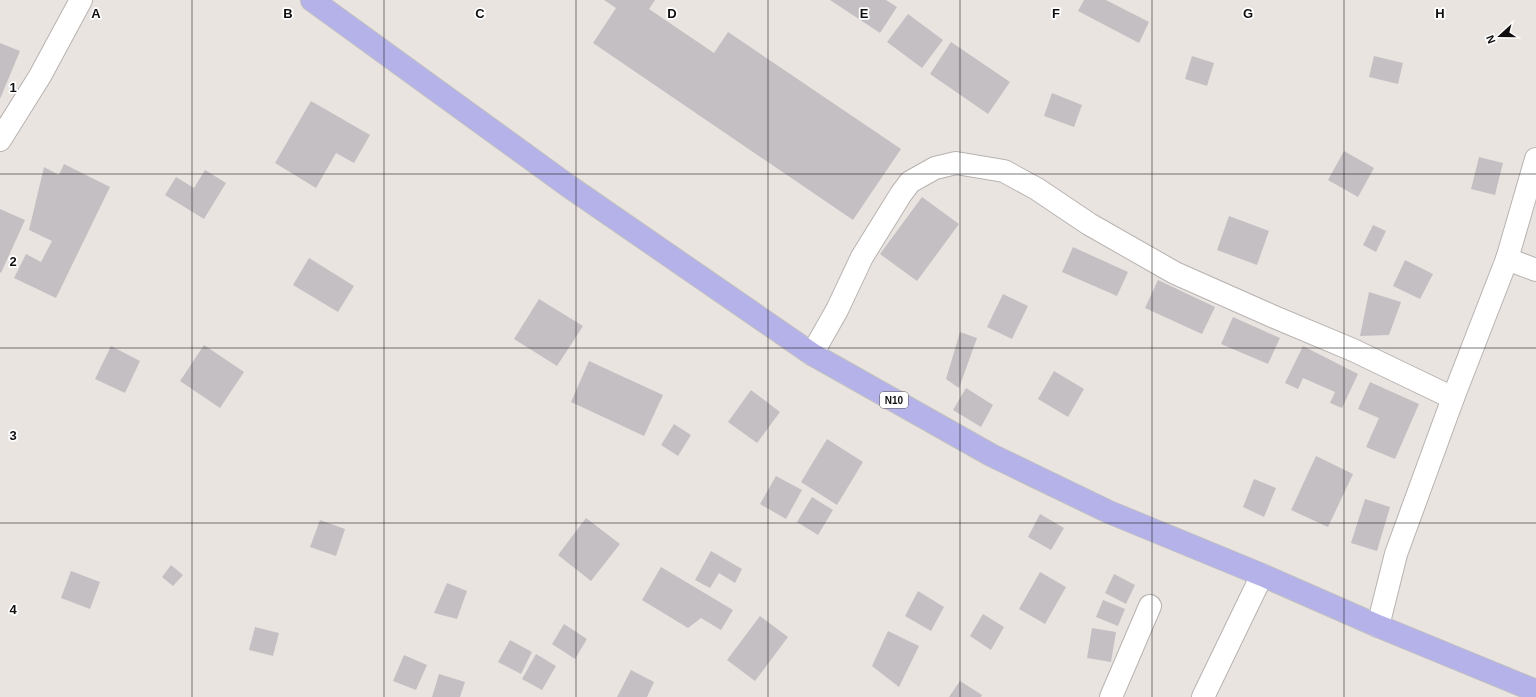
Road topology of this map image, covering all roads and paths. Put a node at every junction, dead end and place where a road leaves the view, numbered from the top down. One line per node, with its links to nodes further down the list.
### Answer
1 (81, 0): 3 (street)
2 (312, 0): 7 (main road, N10)
3 (0, 140)
4 (1536, 159): 5 (street)
5 (1507, 259): 6 (street); 8 (street)
6 (1536, 270)
7 (812, 354): 8 (street); 9 (main road, N10)
8 (1453, 398): 11 (street)
9 (1262, 575): 11 (main road, N10); 14 (street)
10 (1150, 606): 13 (street)
11 (1378, 626): 12 (main road, N10)
12 (1531, 692)
13 (1111, 697)
14 (1203, 697)

